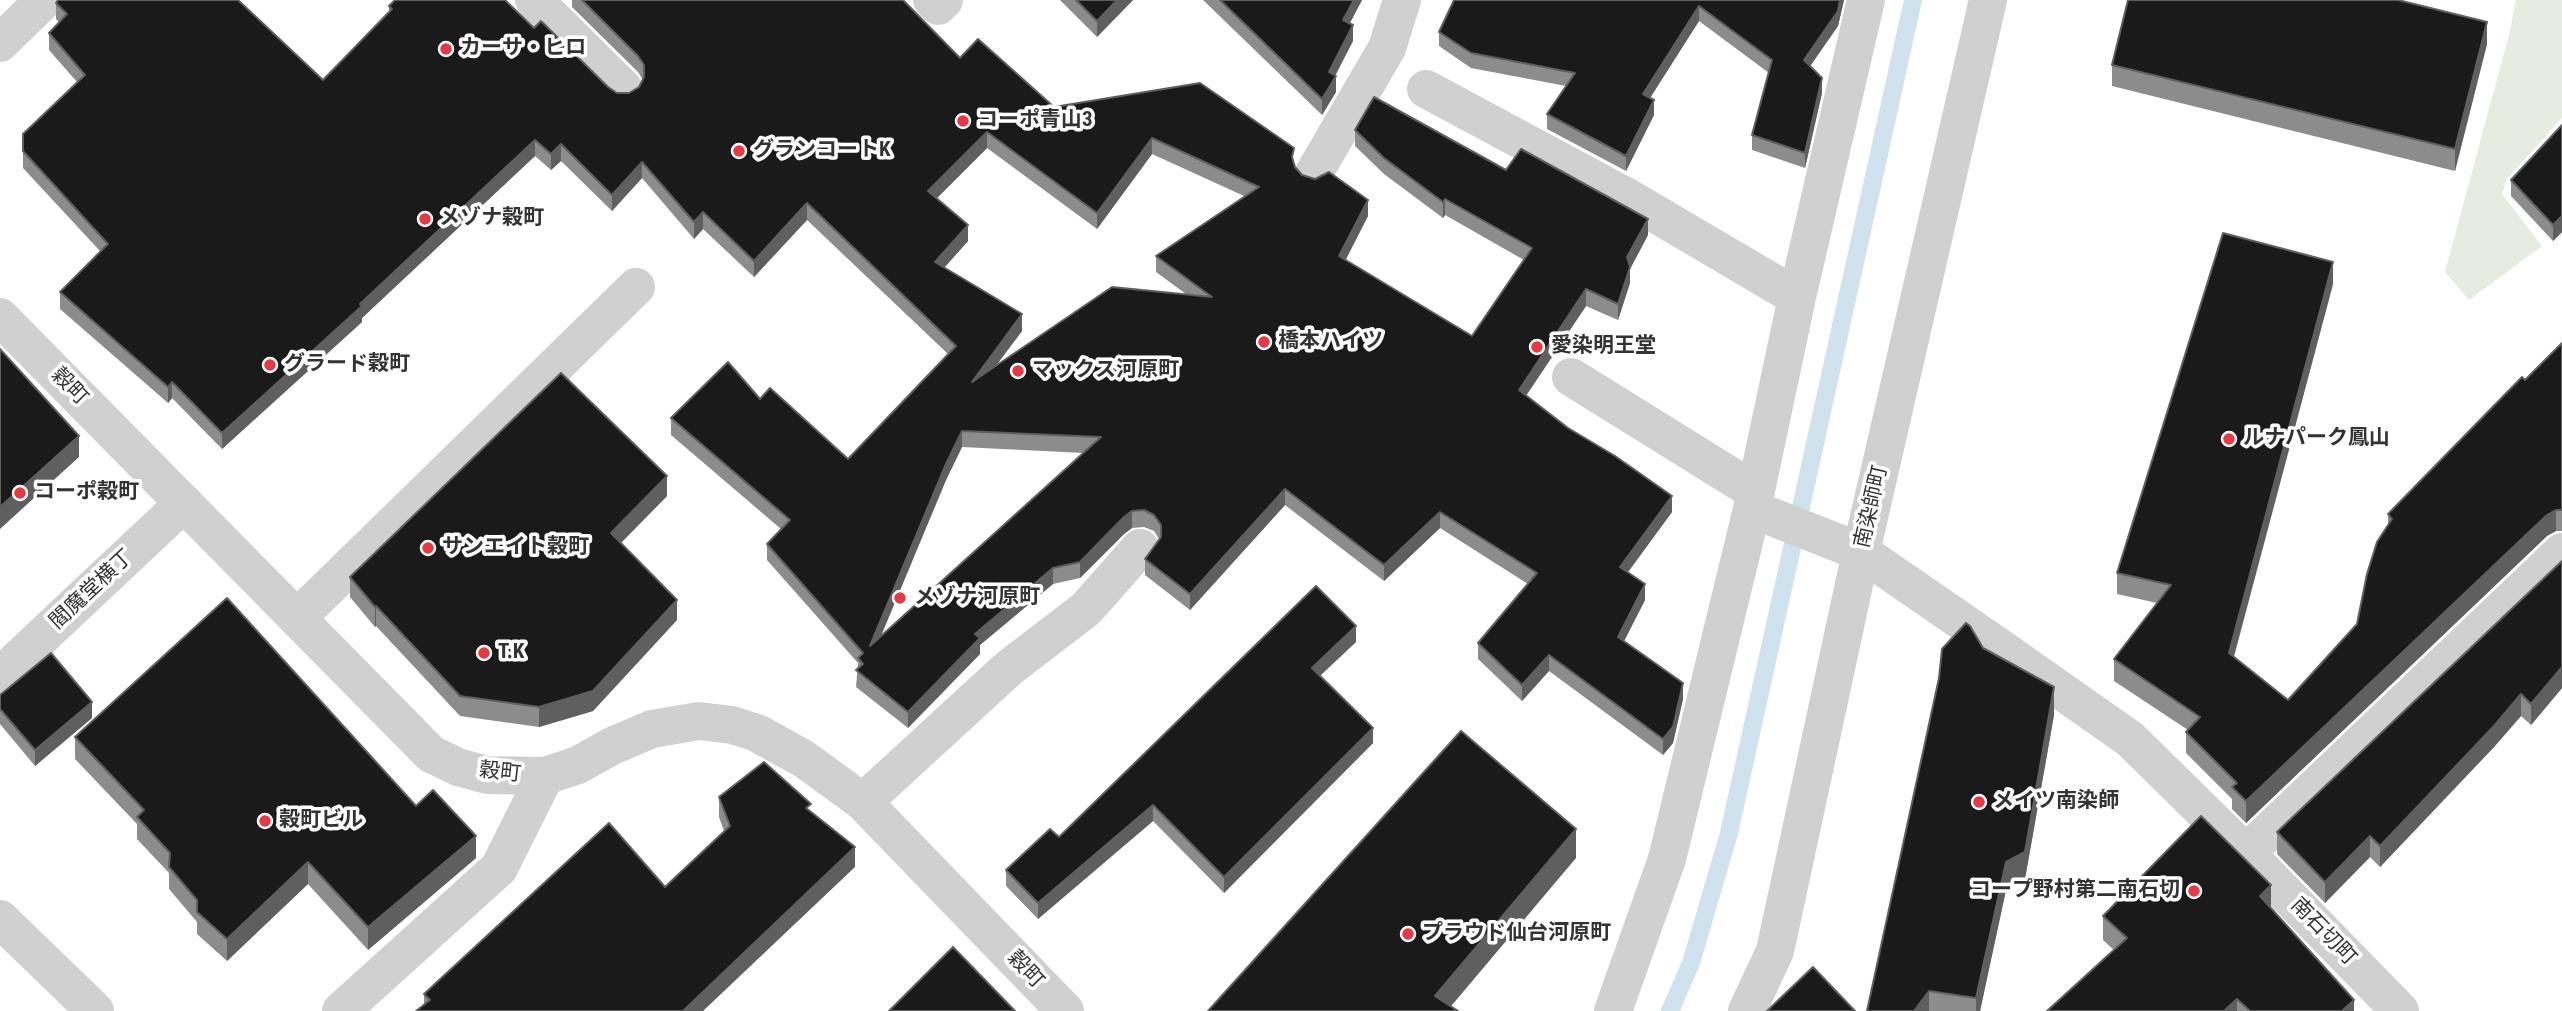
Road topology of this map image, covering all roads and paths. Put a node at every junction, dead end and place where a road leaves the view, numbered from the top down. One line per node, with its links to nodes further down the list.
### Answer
1 (44, 0): 8 (street)
2 (534, 0): 9 (street)
3 (932, 0): 4 (street)
4 (944, 0)
5 (1402, 0): 11 (street)
6 (1866, 0): 13 (street)
7 (1988, 0): 19 (street, 南染師町)
8 (0, 43)
9 (623, 88)
10 (1426, 89): 13 (street)
11 (1314, 173)
12 (636, 287): 21 (street)
13 (1797, 297): 17 (street)
14 (0, 317): 16 (street, 穀町)
15 (1571, 377): 17 (street, 南石切町)
16 (184, 503): 21 (street, 穀町); 22 (street, 閻魔堂横丁)
17 (1761, 506): 19 (street, 南石切町); 30 (street)
18 (1140, 548): 24 (street)
19 (1853, 549): 25 (street, 南石切町); 31 (street, 南染師町)
20 (2562, 552): 25 (street)
21 (297, 618): 23 (street, 穀町)
22 (0, 676)
23 (545, 776): 24 (street, 穀町); 28 (street)
24 (863, 802): 29 (street, 穀町)
25 (2246, 853): 32 (street, 南石切町)
26 (0, 919): 27 (street)
27 (95, 1011)
28 (341, 1011)
29 (1065, 1011)
30 (1613, 1011)
31 (1746, 1011)
32 (2400, 1011)

